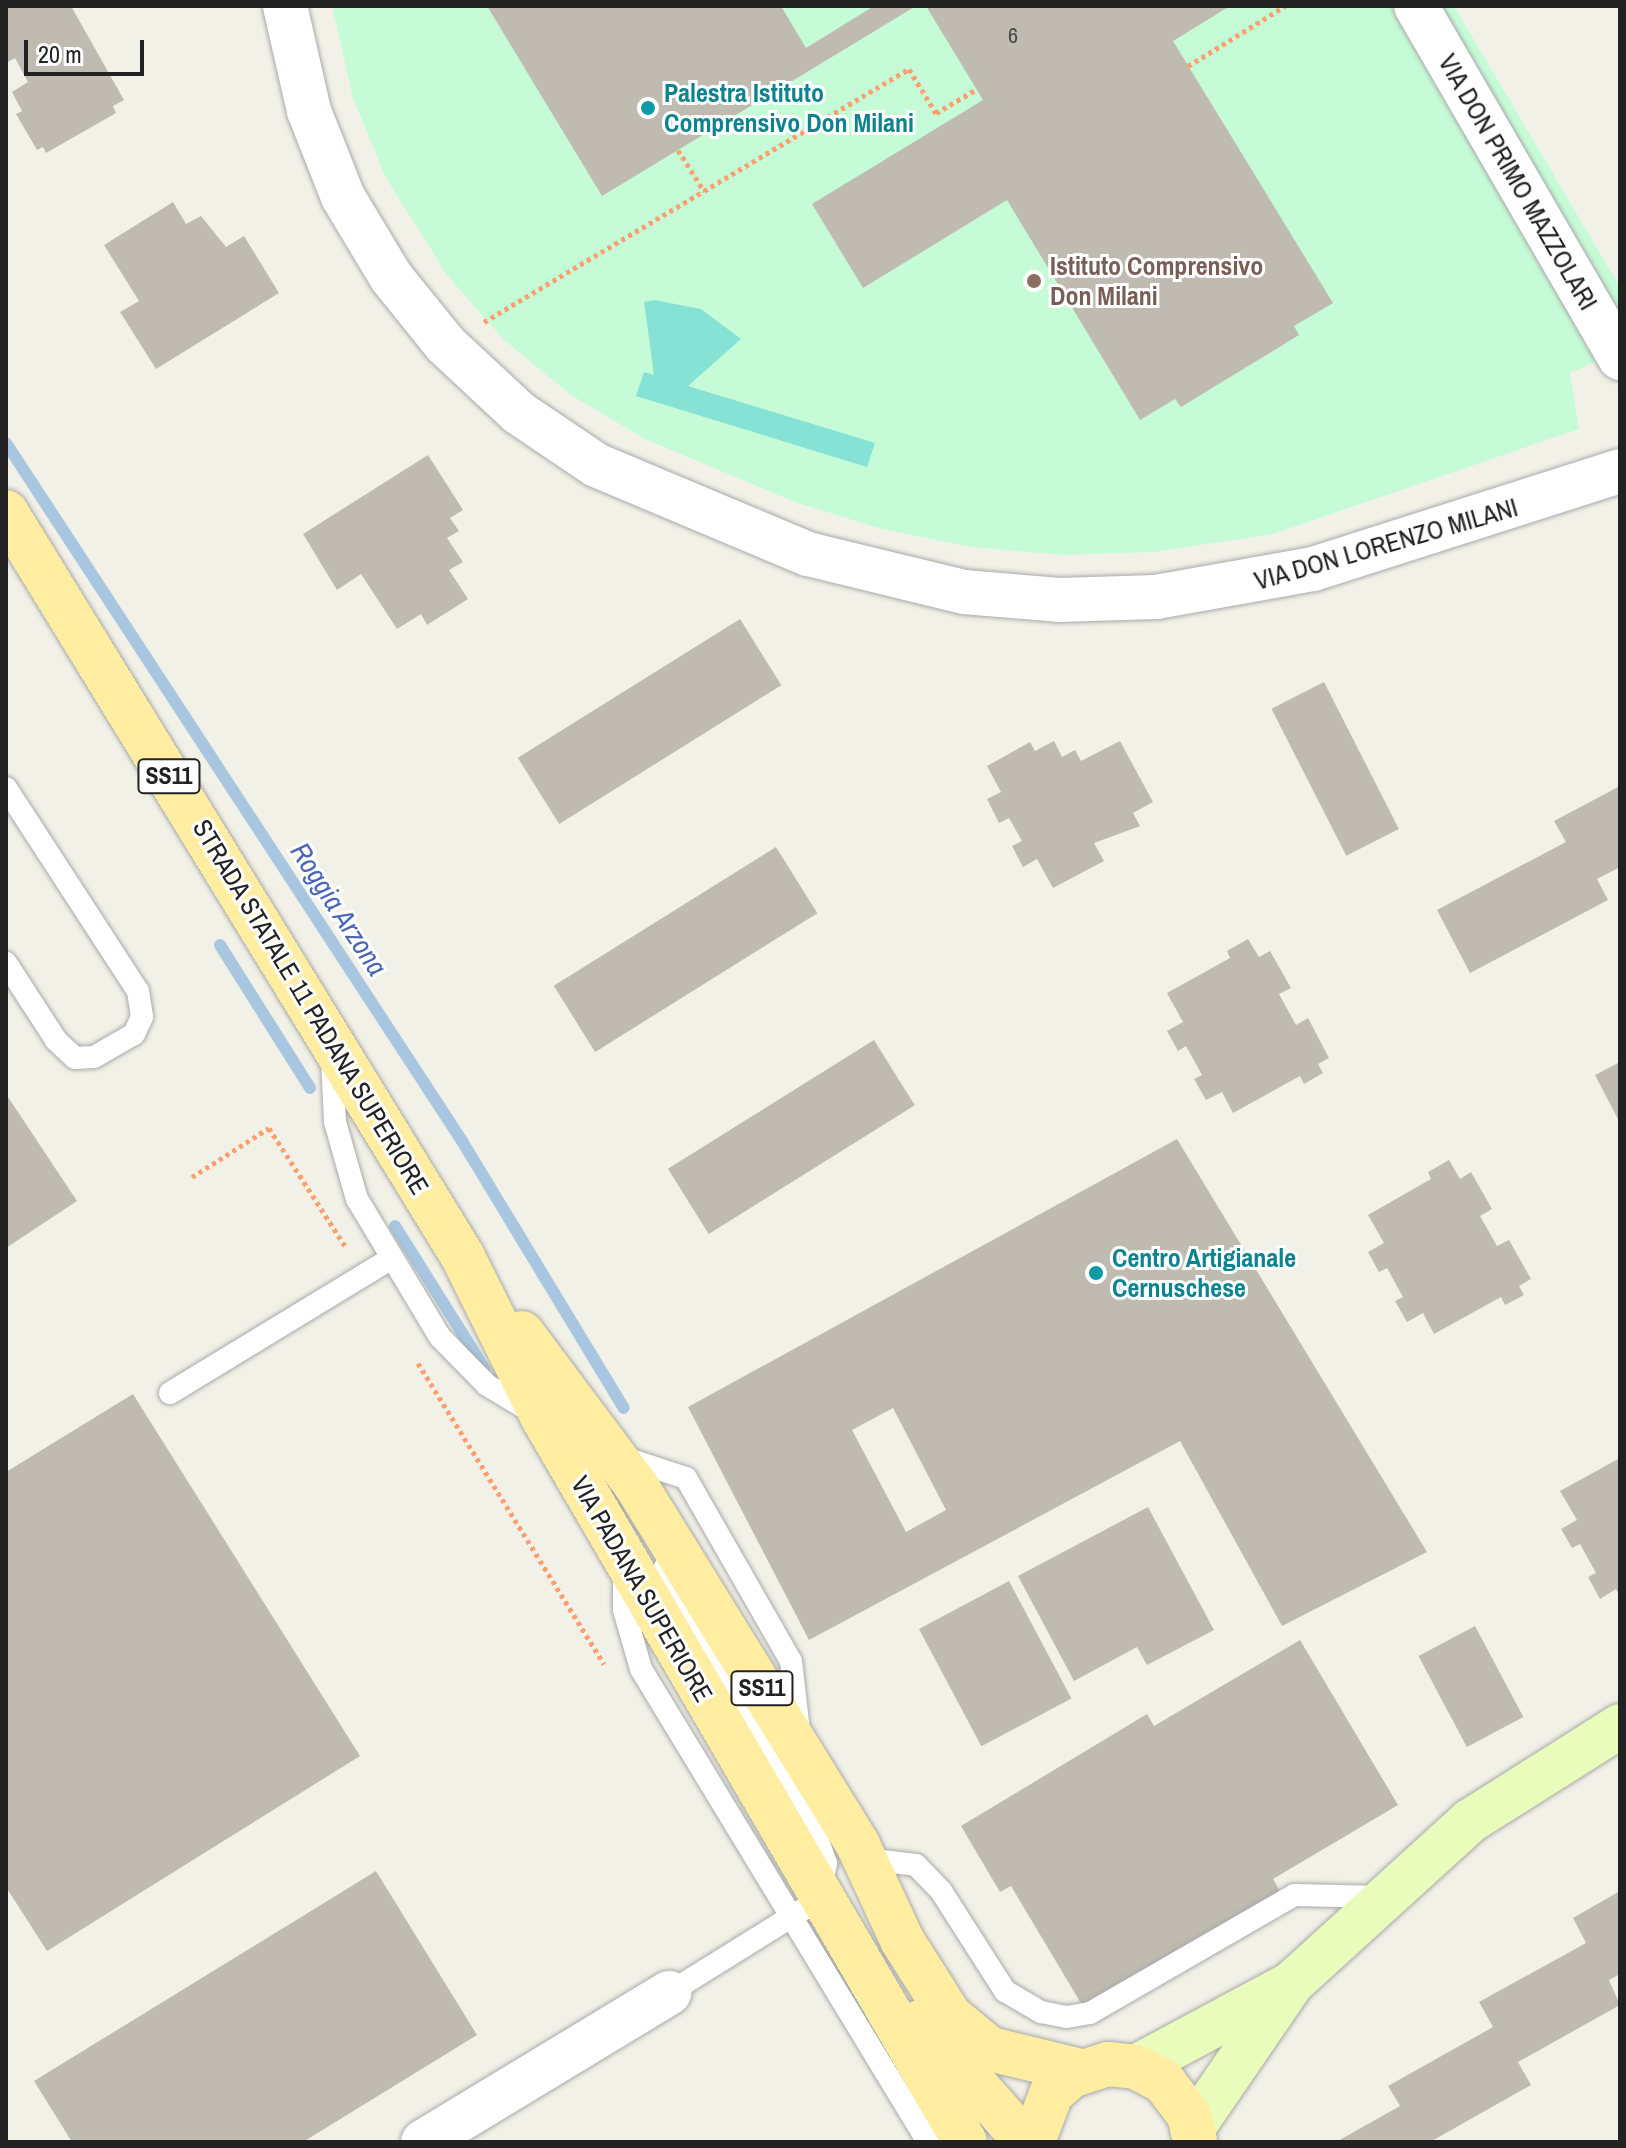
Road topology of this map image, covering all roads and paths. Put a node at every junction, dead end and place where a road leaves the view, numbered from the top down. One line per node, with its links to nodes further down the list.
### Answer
1 (268, 6): 5 (street, VIA DON LORENZO MILANI)
2 (285, 6): 5 (street, VIA DON LORENZO MILANI)
3 (1285, 6): 6 (path)
4 (1416, 6): 11 (street, VIA DON PRIMO MAZZOLARI)
5 (292, 50): 10 (street, VIA DON LORENZO MILANI)
6 (1188, 66)
7 (977, 89): 9 (path)
8 (678, 150): 9 (path)
9 (704, 191): 10 (path)
10 (445, 344): 12 (street, VIA DON LORENZO MILANI)
11 (1620, 358)
12 (1620, 471)
13 (6, 512): 16 (main road, STRADA STATALE 11 PADANA SUPERIORE / SS11)
14 (6, 788): 15 (lane)
15 (6, 963)
16 (332, 1040): 18 (main road, STRADA STATALE 11 PADANA SUPERIORE / SS11); 19 (lane)
17 (192, 1177): 20 (path)
18 (463, 1257): 23 (main road, VIA PADANA SUPERIORE / SS11); 24 (main road, VIA PADANA SUPERIORE / SS11)
19 (392, 1258): 20 (lane); 23 (lane)
20 (363, 1275): 22 (lane)
21 (413, 1355): 25 (path)
22 (170, 1393)
23 (543, 1418): 29 (main road, VIA PADANA SUPERIORE / SS11)
24 (626, 1471): 27 (main road, VIA PADANA SUPERIORE / SS11); 29 (lane, VIA PADANA SUPERIORE)
25 (612, 1676)
26 (1620, 1726): 28 (street)
27 (866, 1859): 28 (lane); 34 (main road, VIA PADANA SUPERIORE / SS11)
28 (1385, 1897): 31 (street)
29 (805, 1906): 30 (main road, SS11); 32 (lane); 37 (lane)
30 (847, 1940): 38 (main road, SS11); 39 (main road, SS11)
31 (1292, 1983): 33 (street); 35 (street)
32 (669, 1993): 36 (street)
33 (1136, 2067): 34 (main road, VIA PADANA SUPERIORE / SS11); 35 (main road)
34 (1081, 2071): 40 (main road)
35 (1194, 2136)
36 (423, 2142)
37 (928, 2142)
38 (965, 2142)
39 (1026, 2142)
40 (1033, 2142)

